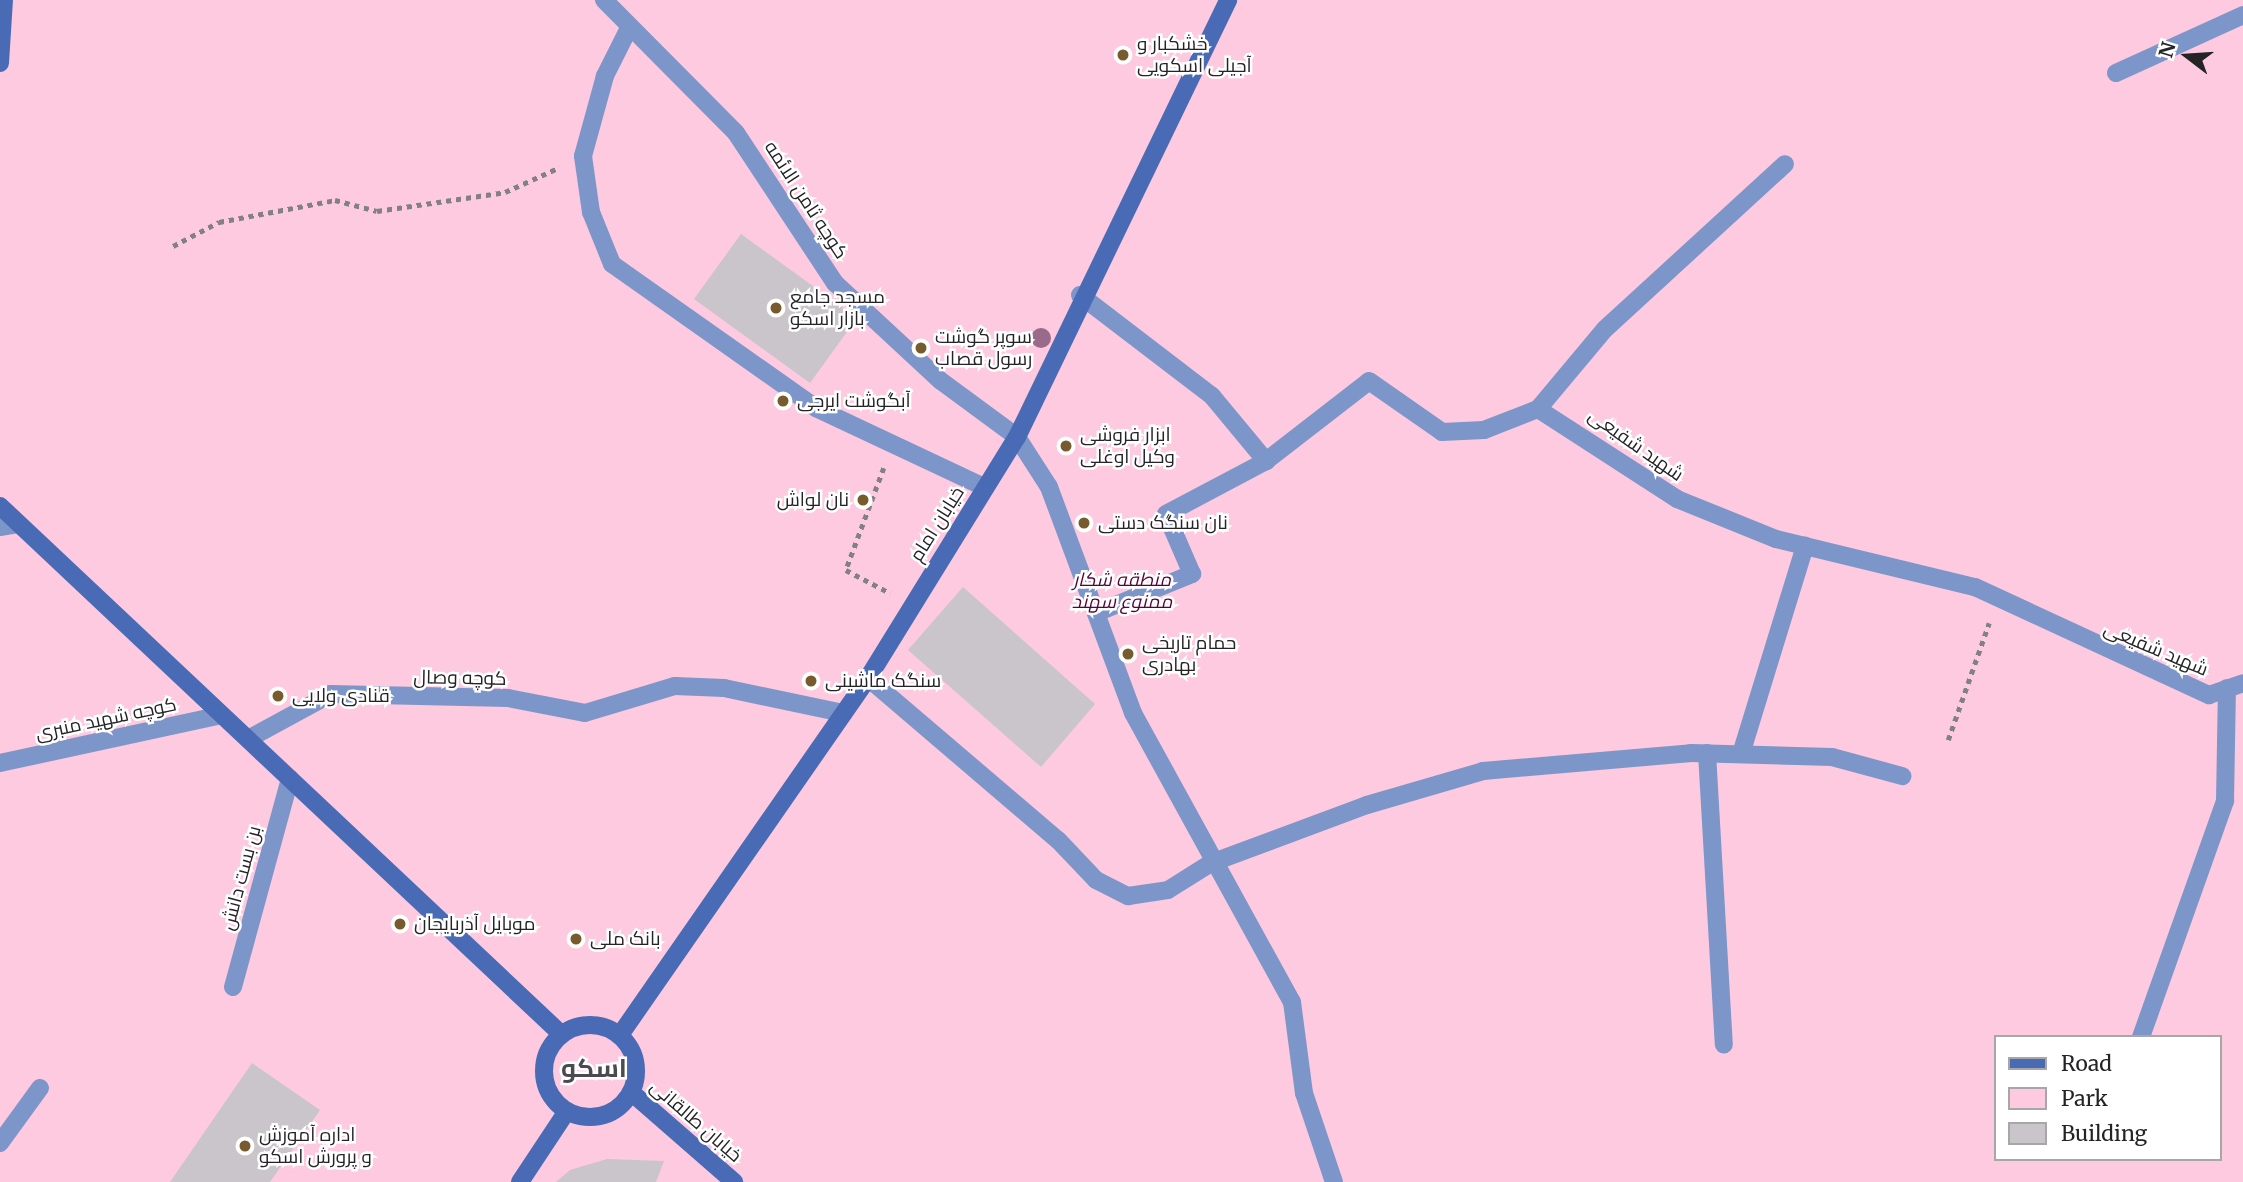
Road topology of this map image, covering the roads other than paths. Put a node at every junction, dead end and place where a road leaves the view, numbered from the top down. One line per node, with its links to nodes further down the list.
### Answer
1 (4, 0): 6 (street)
2 (604, 0): 5 (street, کوچه ثامن الائمه)
3 (1228, 0): 9 (street, خیابان امام)
4 (2243, 15): 7 (street)
5 (629, 29): 11 (street, کوچه ثامن الائمه); 13 (street)
6 (0, 63)
7 (2116, 73)
8 (1785, 164): 10 (street)
9 (1080, 295): 11 (street, خیابان امام); 12 (street)
10 (1538, 409): 12 (street); 17 (street, شهید شفیعی)
11 (1017, 437): 13 (street, خیابان امام); 18 (street)
12 (1266, 461): 18 (street)
13 (984, 487): 19 (street, خیابان امام)
14 (0, 506): 15 (street)
15 (18, 524): 16 (street); 22 (street)
16 (0, 527)
17 (1805, 546): 20 (street, شهید شفیعی); 25 (street)
18 (1096, 613): 29 (street)
19 (868, 678): 21 (street, خیابان امام); 29 (street)
20 (2235, 686): 33 (street)
21 (844, 713): 23 (street, کوچه وصال); 32 (street, خیابان امام)
22 (222, 715): 23 (street); 26 (street, کوچه شهید منبری)
23 (248, 739): 28 (street)
24 (1707, 753): 25 (street); 29 (street); 34 (street)
25 (1741, 754): 27 (street)
26 (0, 763)
27 (1902, 776)
28 (290, 779): 30 (street, بن بست دانش); 31 (street)
29 (1210, 863): 41 (street)
30 (233, 987)
31 (561, 1034): 32 (street); 37 (street)
32 (620, 1035): 36 (street)
33 (2142, 1035)
34 (1724, 1045)
35 (40, 1088): 38 (street)
36 (631, 1092): 37 (street); 40 (street, خیابان طالقانی)
37 (567, 1111): 39 (street)
38 (0, 1143)
39 (520, 1182)
40 (734, 1182)
41 (1334, 1182)

